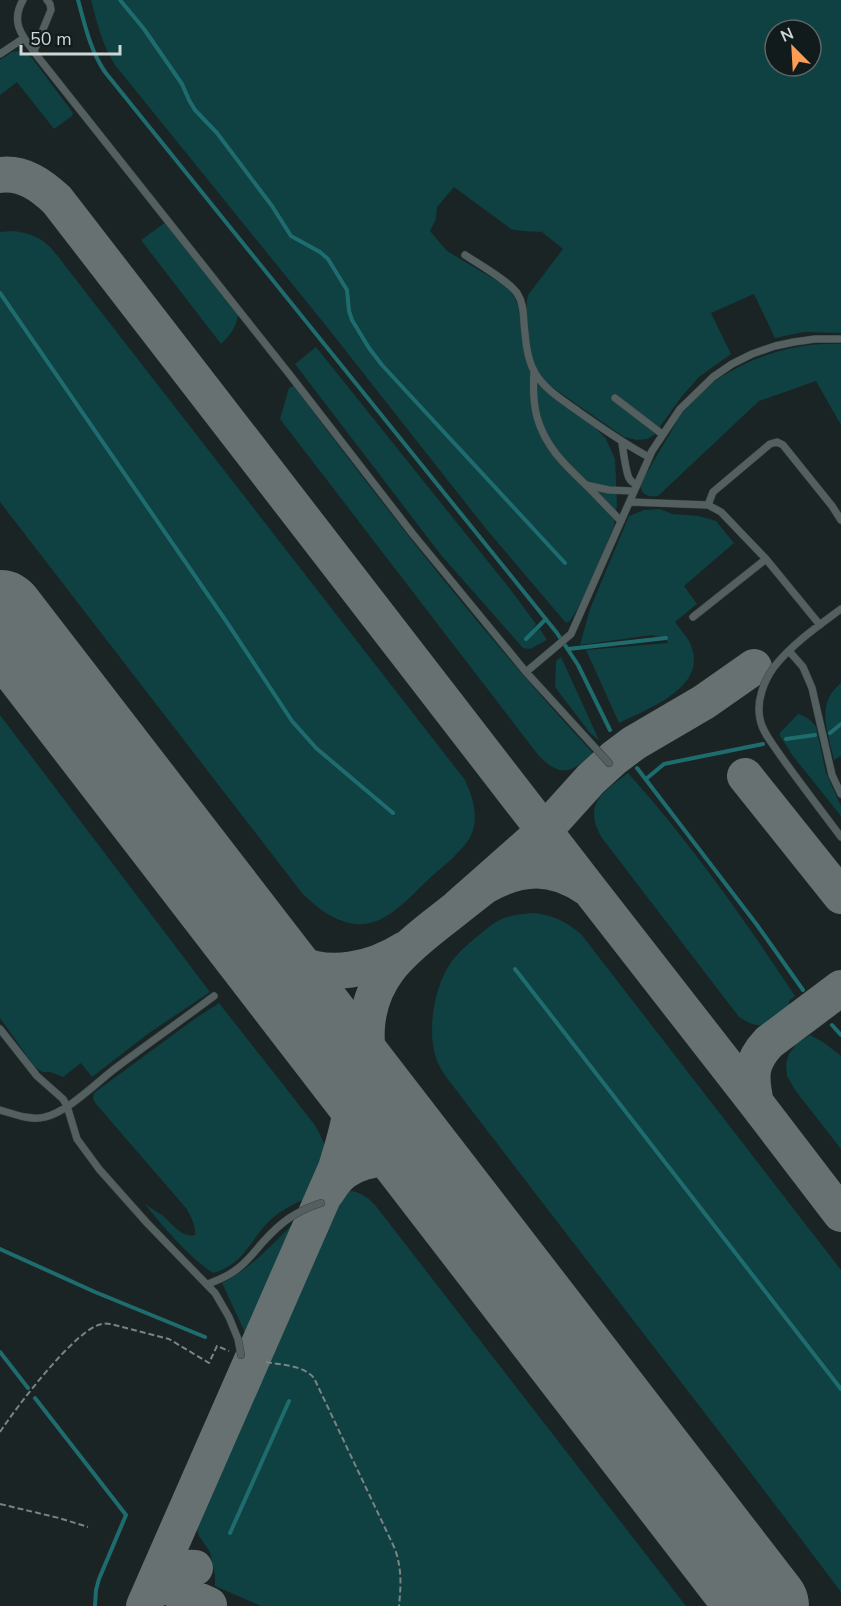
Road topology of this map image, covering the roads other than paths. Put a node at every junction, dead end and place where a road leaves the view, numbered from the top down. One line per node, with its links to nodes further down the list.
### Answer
1 (23, 0): 3 (lane)
2 (47, 0): 4 (lane)
3 (24, 38): 4 (lane); 5 (lane)
4 (33, 51): 24 (lane)
5 (0, 54)
6 (465, 255): 8 (lane)
7 (841, 339): 10 (lane)
8 (534, 370): 11 (lane); 13 (lane)
9 (615, 398): 10 (lane)
10 (662, 434): 12 (lane)
11 (622, 443): 12 (lane); 14 (lane)
12 (649, 457): 14 (lane)
13 (586, 485): 14 (lane); 18 (lane)
14 (635, 488): 15 (lane)
15 (630, 502): 16 (lane); 18 (lane)
16 (708, 505): 17 (lane); 19 (lane)
17 (841, 520)
18 (621, 521): 24 (lane)
19 (766, 559): 21 (lane); 22 (lane)
20 (841, 609): 22 (lane)
21 (693, 617)
22 (820, 625): 23 (lane)
23 (789, 651): 26 (lane); 27 (lane)
24 (526, 672): 25 (lane)
25 (609, 763)
26 (841, 794)
27 (841, 837)
28 (214, 996): 30 (lane)
29 (0, 1029): 30 (lane)
30 (68, 1106): 31 (lane); 33 (lane)
31 (0, 1110)
32 (321, 1203): 33 (lane)
33 (208, 1284): 34 (lane)
34 (241, 1355)

